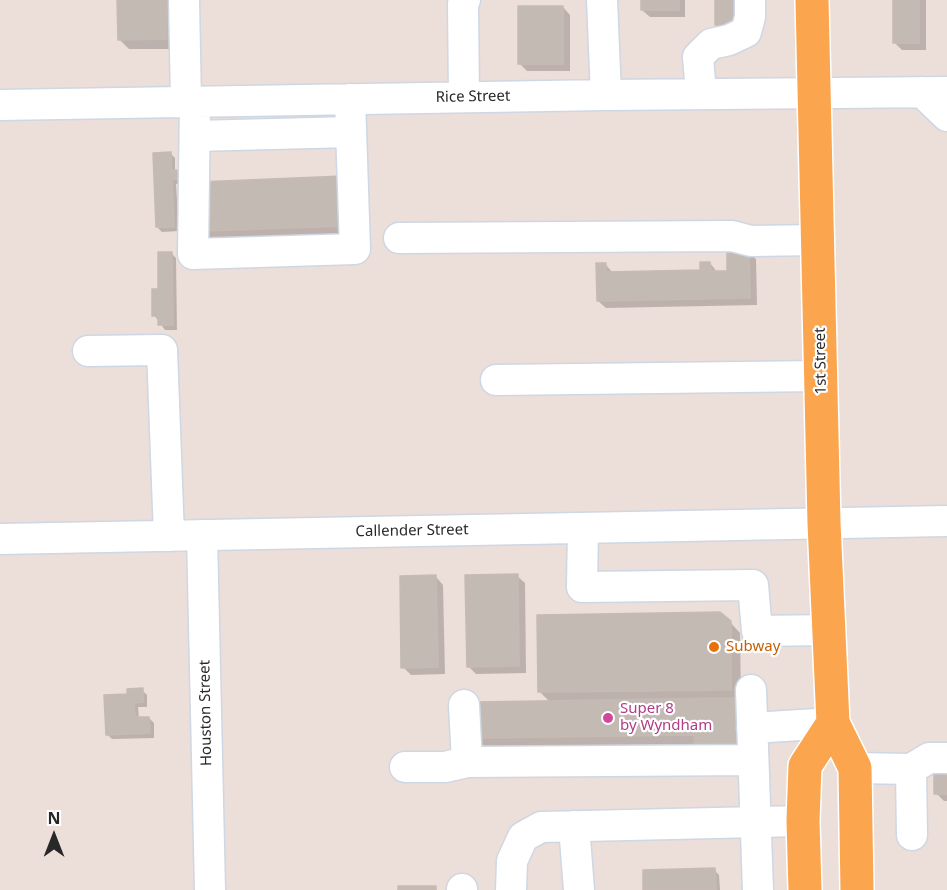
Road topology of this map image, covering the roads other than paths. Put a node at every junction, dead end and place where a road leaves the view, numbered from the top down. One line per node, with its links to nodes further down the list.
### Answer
1 (184, 0): 12 (street)
2 (465, 0): 10 (street)
3 (602, 0): 9 (street)
4 (750, 0): 8 (street)
5 (812, 0): 6 (main road, 1st Street)
6 (814, 92): 7 (street, Rice Street); 8 (street, Rice Street); 18 (main road, 1st Street)
7 (934, 92): 14 (street)
8 (700, 93): 9 (street, Rice Street)
9 (606, 95): 10 (street, Rice Street)
10 (464, 97): 11 (street, Rice Street)
11 (350, 99): 12 (street, Rice Street); 15 (street)
12 (190, 101): 13 (street, Rice Street); 16 (street)
13 (0, 105)
14 (947, 116)
15 (351, 132): 16 (street); 16 (street)
16 (195, 136)
17 (399, 238): 18 (street)
18 (818, 240): 20 (main road, 1st Street)
19 (88, 351): 26 (street)
20 (821, 376): 21 (street); 23 (main road, 1st Street)
21 (496, 380)
22 (947, 521): 23 (street, Callender Street)
23 (825, 523): 24 (street, Callender Street); 28 (main road, 1st Street)
24 (583, 528): 25 (street, Callender Street); 28 (street)
25 (202, 535): 26 (street, Callender Street); 43 (street, Houston Street)
26 (169, 536): 27 (street, Callender Street)
27 (0, 539)
28 (829, 630): 31 (main road, 1st Street)
29 (751, 690): 32 (street)
30 (465, 705): 35 (street)
31 (833, 723): 32 (street); 37 (main road, 1st Street); 39 (main road)
32 (752, 728): 34 (street)
33 (947, 758): 38 (street)
34 (753, 760): 35 (street); 40 (street)
35 (467, 762): 36 (street)
36 (405, 767)
37 (855, 768): 38 (street); 48 (main road, 1st Street)
38 (911, 769): 42 (street)
39 (803, 821): 40 (street); 47 (main road)
40 (756, 822): 41 (street); 46 (street)
41 (574, 826): 44 (street); 45 (street)
42 (912, 835)
43 (210, 890)
44 (511, 890)
45 (579, 890)
46 (758, 890)
47 (805, 890)
48 (857, 890)

